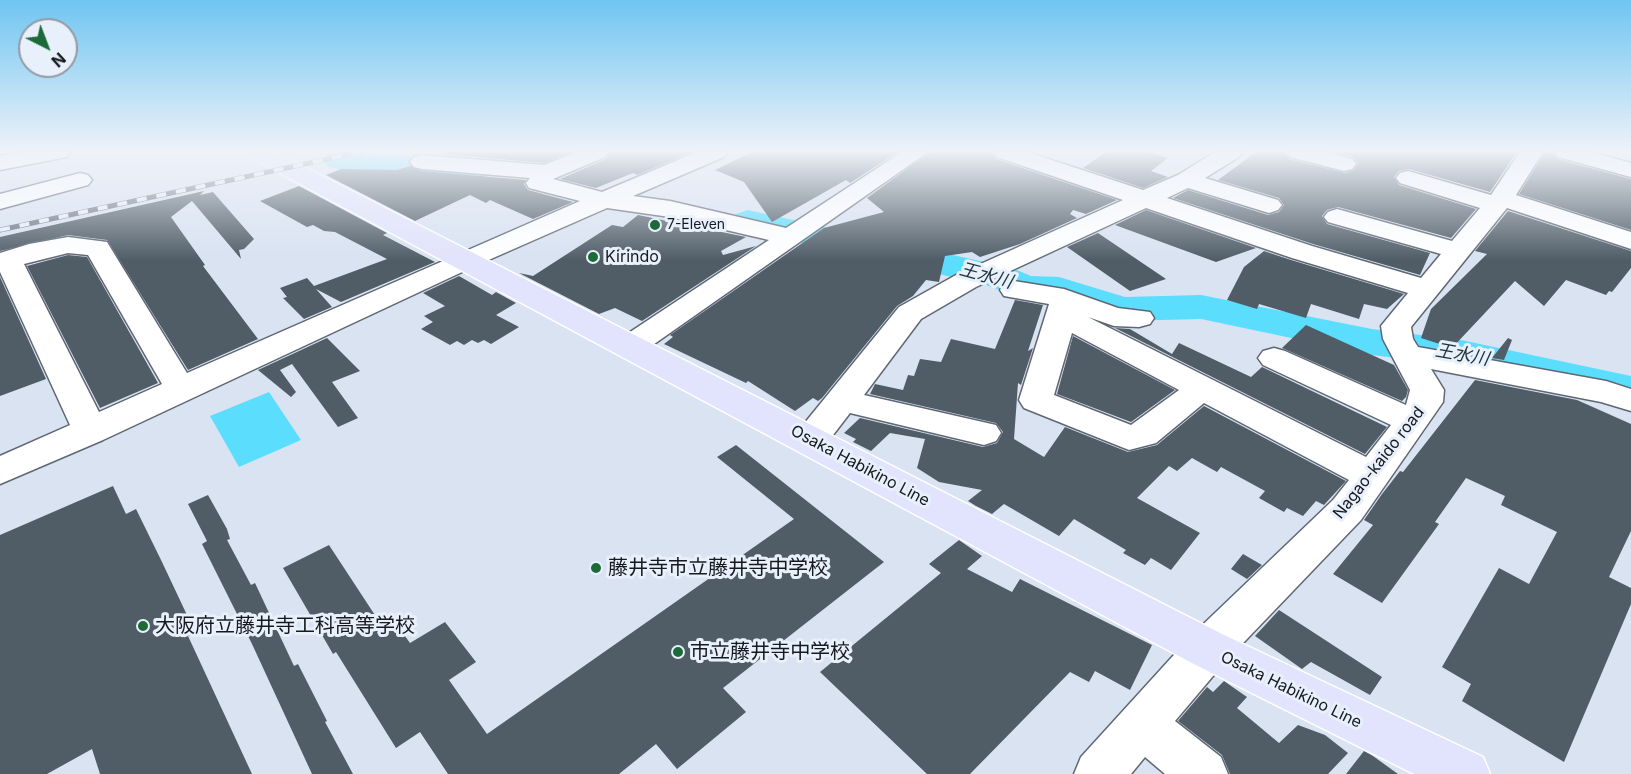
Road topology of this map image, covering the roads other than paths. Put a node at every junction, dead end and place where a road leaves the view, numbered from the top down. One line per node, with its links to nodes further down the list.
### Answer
1 (336, 188): 18 (main road, Osaka Habikino Line)
2 (558, 188): 11 (street)
3 (632, 188): 11 (street)
4 (863, 188): 15 (street)
5 (1113, 188): 10 (street)
6 (1168, 188): 10 (street)
7 (1213, 188): 13 (street)
8 (1448, 188): 12 (street)
9 (1508, 188): 12 (street)
10 (1145, 199): 21 (street); 30 (street)
11 (604, 200): 15 (street); 18 (street)
12 (1499, 201): 16 (street); 19 (street)
13 (1269, 205)
14 (1337, 217): 19 (street)
15 (789, 237): 25 (street)
16 (1631, 241)
17 (1357, 243): 19 (street)
18 (465, 260): 25 (main road, Osaka Habikino Line); 29 (street)
19 (1452, 260): 21 (street)
20 (4, 261): 29 (street); 33 (street)
21 (1427, 289): 26 (street)
22 (1014, 290): 23 (street)
23 (1063, 307): 24 (street); 28 (street); 28 (street)
24 (1139, 318)
25 (629, 347): 35 (main road, Osaka Habikino Line)
26 (1404, 349): 31 (street); 32 (street, Nagao-kaido road)
27 (1274, 358): 32 (street)
28 (1202, 388): 37 (street)
29 (182, 391): 33 (street)
30 (842, 400): 34 (street); 35 (street)
31 (1631, 400)
32 (1412, 421): 37 (street, Nagao-kaido road)
33 (91, 432): 36 (street)
34 (984, 433)
35 (811, 439): 38 (main road, Osaka Habikino Line)
36 (0, 471)
37 (1372, 476): 38 (street, Nagao-kaido road)
38 (1208, 649): 39 (street, Nagao-kaido road); 42 (main road, Osaka Habikino Line)
39 (1142, 725): 40 (street, Nagao-kaido road); 41 (street)
40 (1099, 774)
41 (1203, 774)
42 (1465, 774)

